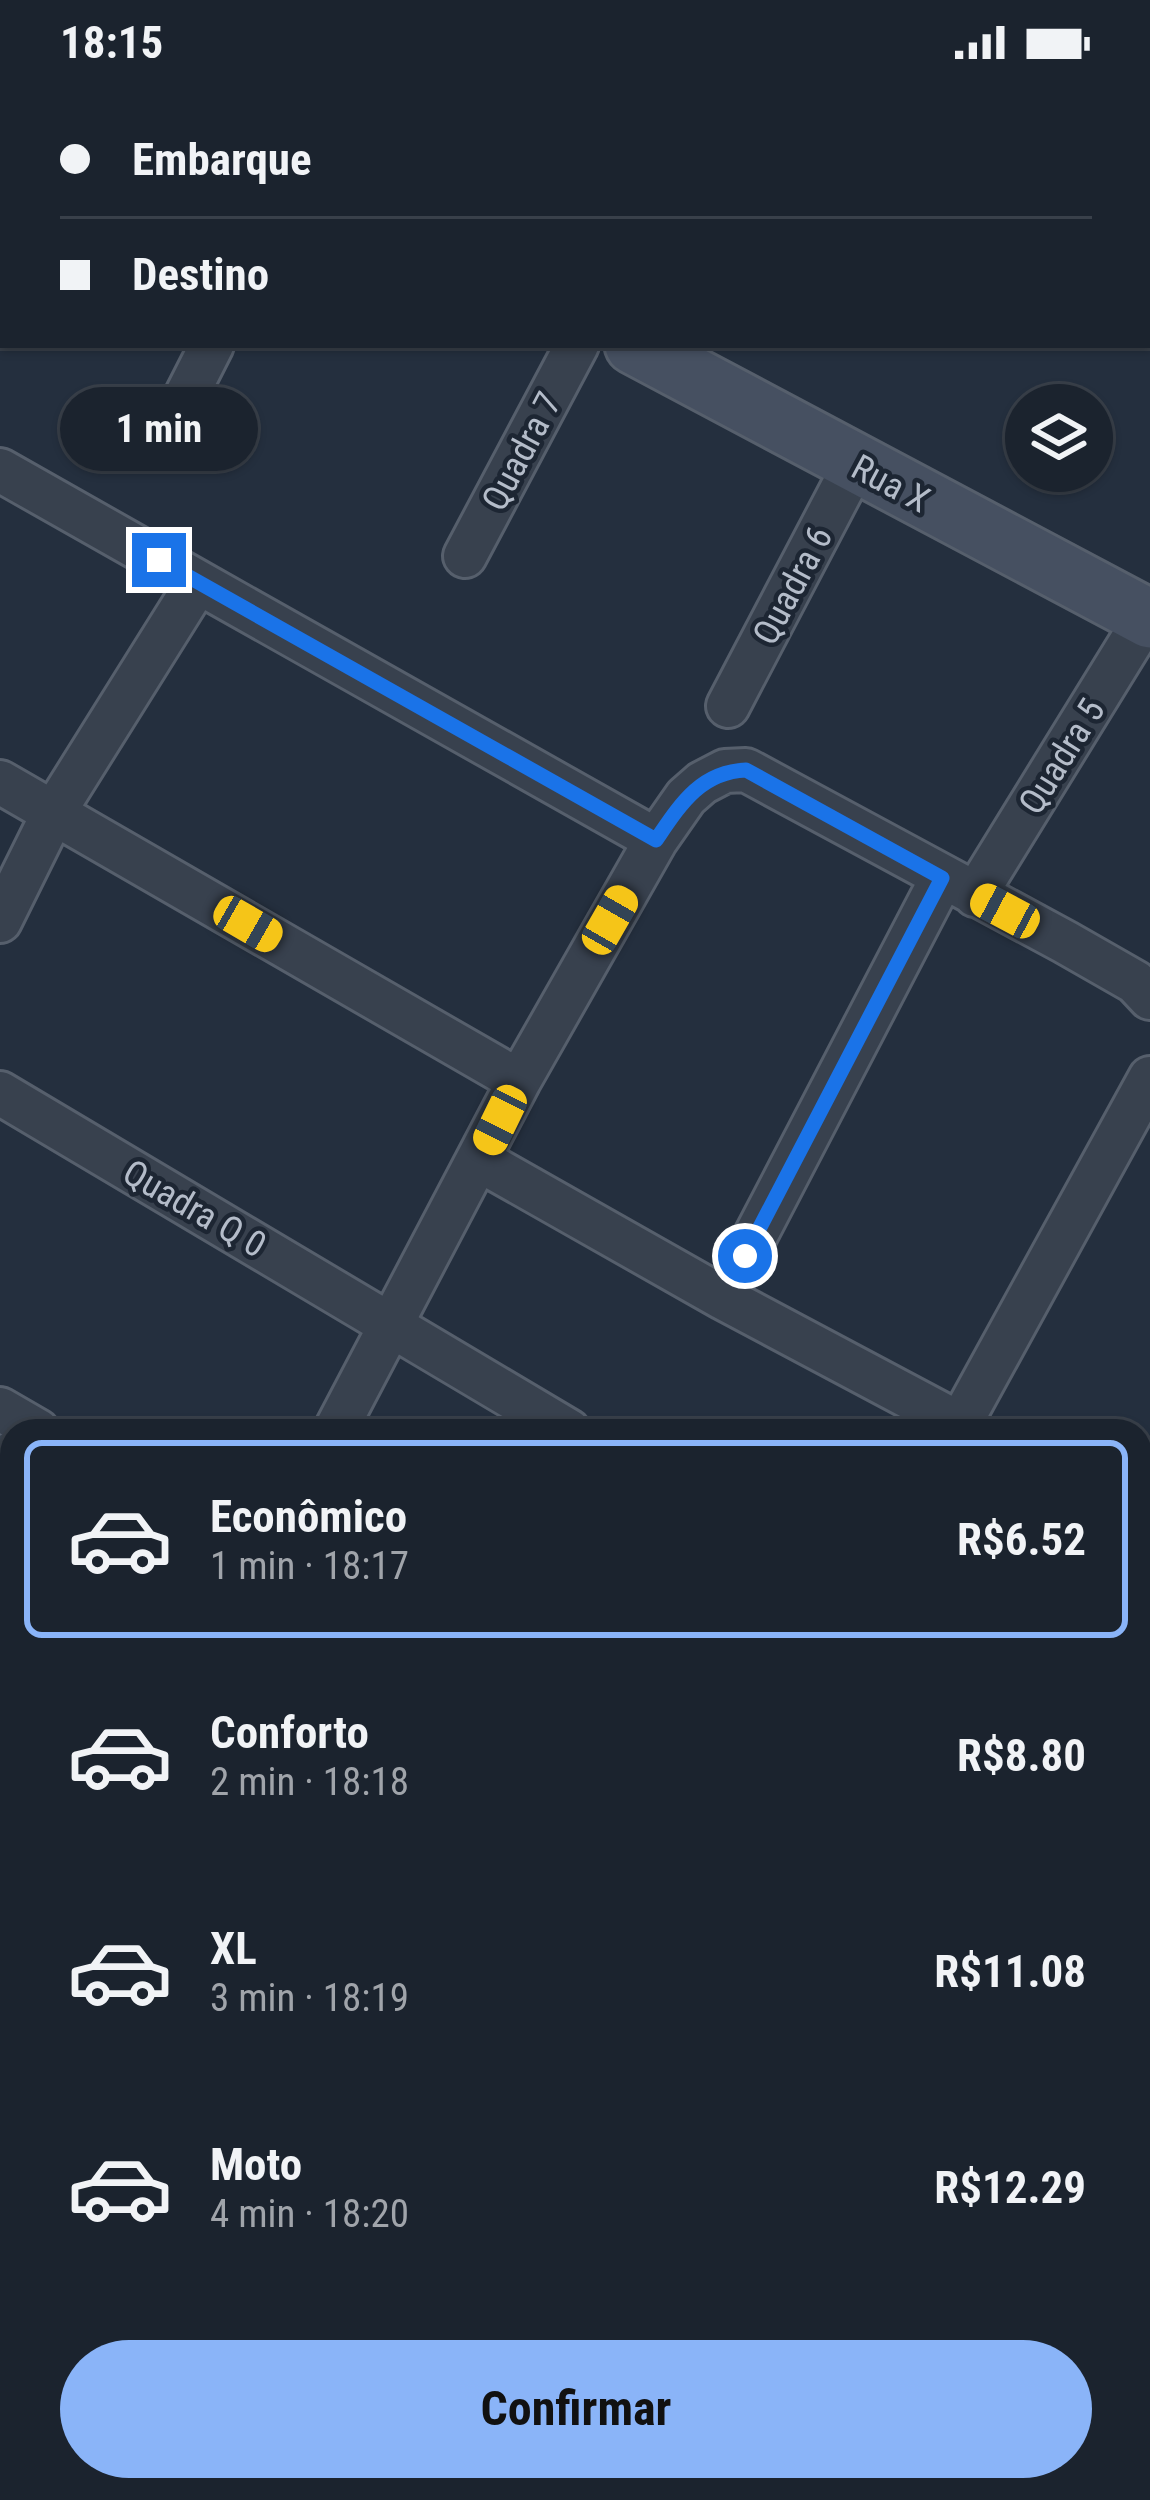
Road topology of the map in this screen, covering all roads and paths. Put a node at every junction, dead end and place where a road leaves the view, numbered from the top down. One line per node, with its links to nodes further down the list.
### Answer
1 (210, 348): 4 (street)
2 (575, 348): 7 (street, Quadra 7)
3 (640, 348): 5 (street, Rua X)
4 (184, 400)
5 (855, 464): 9 (street, Rua X); 10 (street, Quadra 6)
6 (0, 470): 8 (street)
7 (465, 556)
8 (199, 582): 12 (street); 13 (street)
9 (1149, 616): 14 (street, Quadra 5)
10 (728, 706)
11 (0, 782): 12 (street)
12 (54, 812): 15 (street); 18 (street)
13 (656, 840): 14 (street); 18 (street)
14 (959, 887): 16 (street); 21 (street, Quadra 5)
15 (0, 921)
16 (1150, 998)
17 (1150, 1078): 26 (street)
18 (519, 1081): 20 (street)
19 (0, 1093): 22 (street, Quadra Q 0)
20 (481, 1160): 21 (street); 22 (street)
21 (724, 1298): 25 (street)
22 (391, 1323): 23 (street); 24 (street, Quadra Q 0)
23 (340, 1419)
24 (548, 1419)
25 (943, 1419)
26 (962, 1419)

